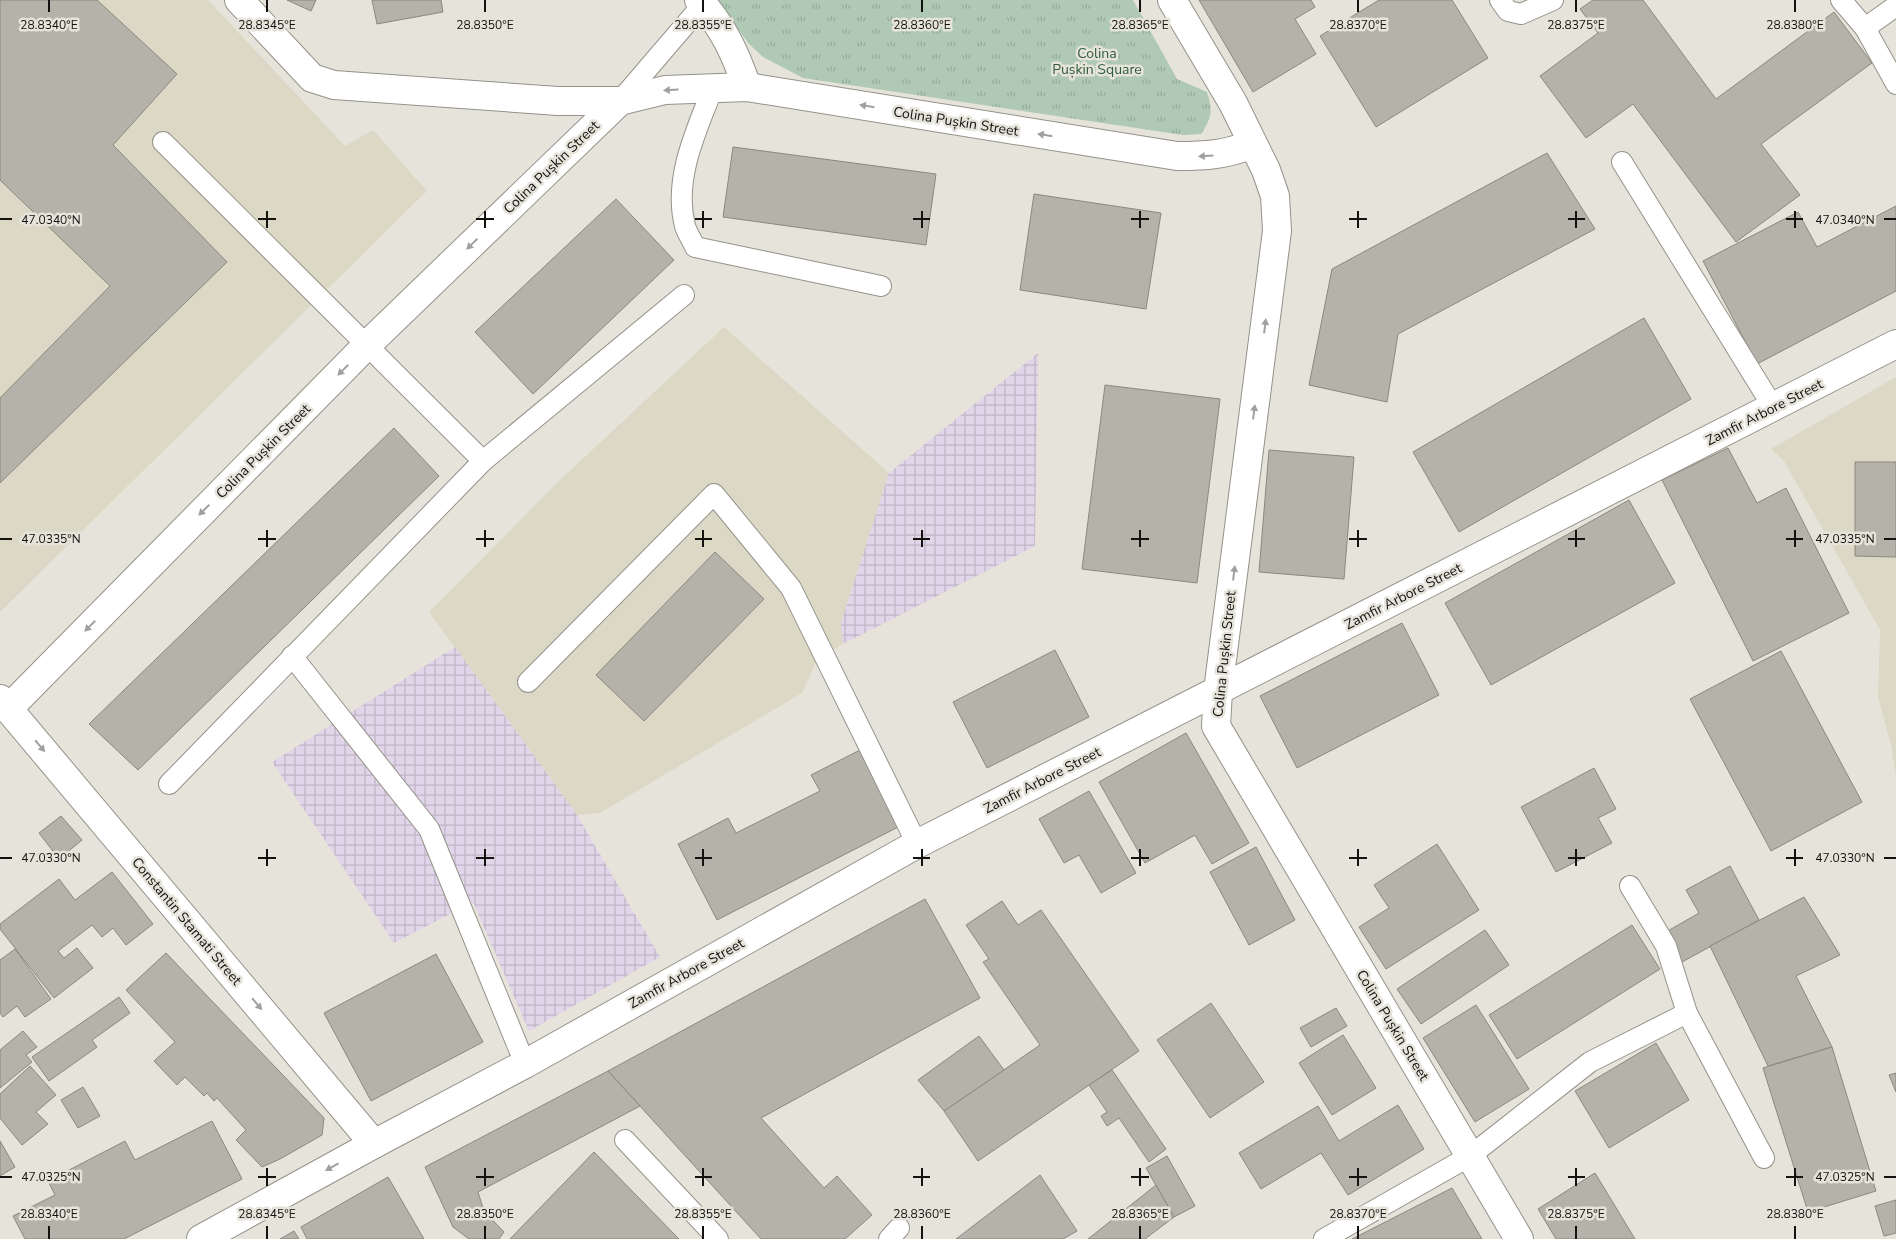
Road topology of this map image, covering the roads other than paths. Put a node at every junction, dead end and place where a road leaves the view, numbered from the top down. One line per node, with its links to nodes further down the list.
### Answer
1 (239, 0): 12 (street)
2 (1172, 0): 14 (street, Colina Pușkin Street)
3 (1500, 0): 4 (lane)
4 (1553, 0)
5 (1842, 0): 8 (lane)
6 (701, 2): 10 (street); 12 (lane)
7 (1896, 6): 8 (lane)
8 (1865, 28): 9 (lane)
9 (1896, 84)
10 (747, 87): 11 (street, Colina Pușkin Street); 14 (street, Colina Pușkin Street, one-way to 10)
11 (713, 88): 12 (street, Colina Pușkin Street, one-way to 12); 16 (lane)
12 (620, 101): 19 (street, Colina Pușkin Street, one-way to 19)
13 (163, 142): 19 (lane)
14 (1252, 144): 24 (street, Colina Pușkin Street, one-way to 14)
15 (1622, 162): 20 (lane)
16 (881, 286)
17 (684, 295): 21 (lane)
18 (1896, 344): 20 (street, Zamfir Arbore Street)
19 (367, 345): 21 (lane); 25 (street, Colina Pușkin Street, one-way to 25)
20 (1773, 407): 24 (street, Zamfir Arbore Street)
21 (483, 461): 22 (lane)
22 (292, 656): 26 (lane); 30 (lane)
23 (528, 682): 27 (lane)
24 (1218, 691): 27 (street, Zamfir Arbore Street); 33 (street, Colina Pușkin Street)
25 (4, 704): 32 (street, Constantin Stamati Street, one-way to 32)
26 (169, 784)
27 (917, 844): 30 (street, Zamfir Arbore Street)
28 (1630, 886): 29 (lane)
29 (1687, 1014): 33 (lane); 34 (lane)
30 (525, 1064): 32 (street, Zamfir Arbore Street)
31 (625, 1140): 36 (lane)
32 (374, 1144): 35 (street, Zamfir Arbore Street, one-way to 35)
33 (1470, 1156): 37 (lane); 38 (street, Colina Pușkin Street)
34 (1764, 1158)
35 (201, 1239)
36 (718, 1239)
37 (1324, 1239)
38 (1519, 1239)

